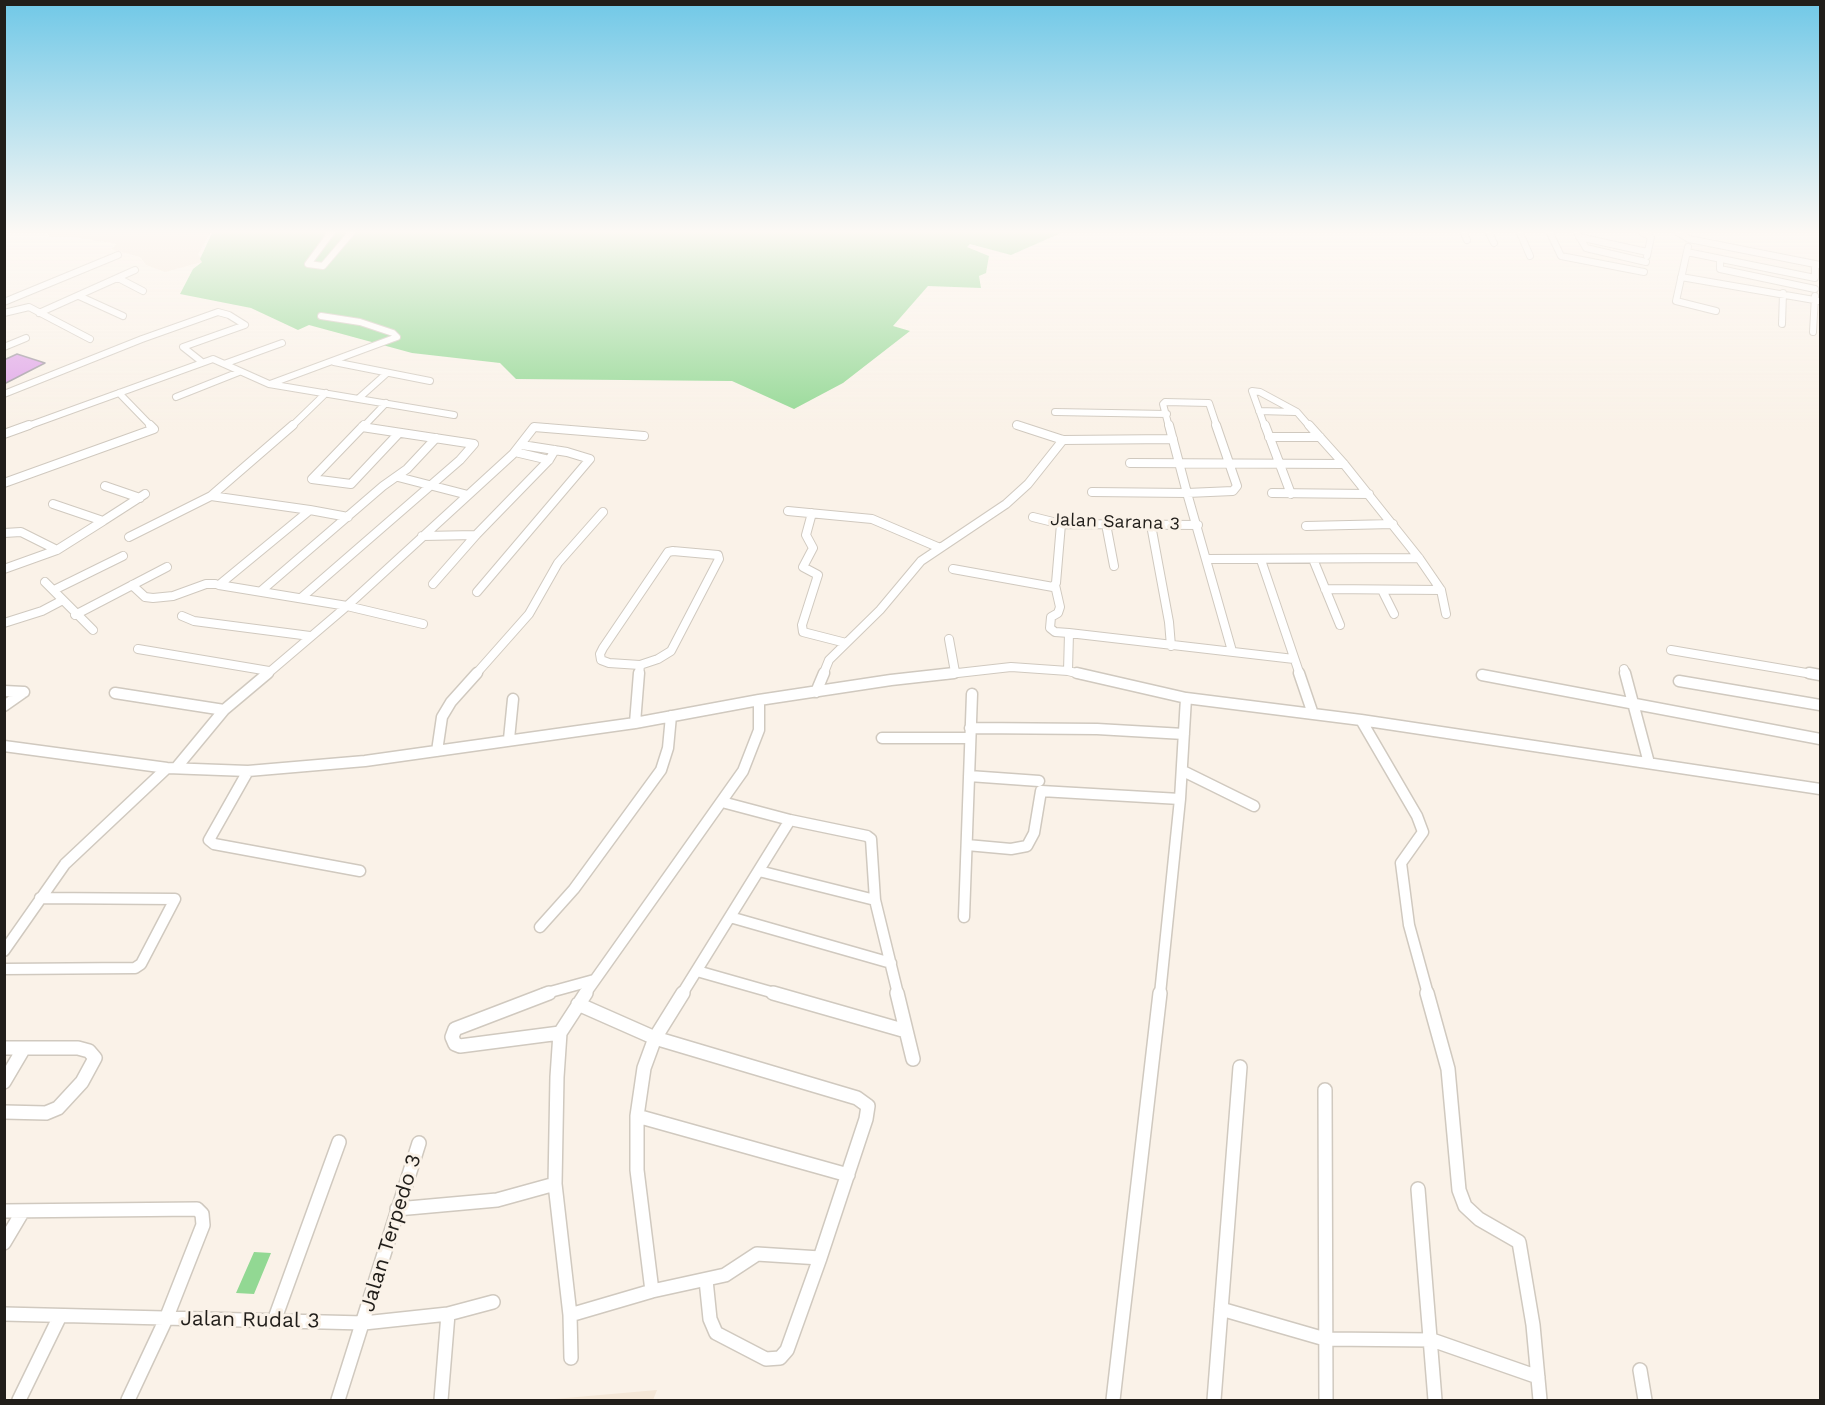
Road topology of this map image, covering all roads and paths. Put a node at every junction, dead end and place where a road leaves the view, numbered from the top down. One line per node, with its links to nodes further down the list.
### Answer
1 (73, 299): 7 (street)
2 (85, 299): 10 (street)
3 (1677, 299): 6 (street)
4 (1783, 299): 11 (street)
5 (1818, 301): 12 (street)
6 (1716, 311)
7 (39, 313): 8 (street); 14 (street)
8 (4, 314)
9 (321, 315): 18 (street)
10 (123, 316)
11 (1782, 324)
12 (1813, 332)
13 (26, 338): 16 (street)
14 (90, 339)
15 (282, 344): 19 (street)
16 (4, 347)
17 (202, 362): 19 (street); 24 (street); 26 (street)
18 (332, 362): 21 (street); 23 (street)
19 (224, 364): 20 (street)
20 (239, 372): 23 (street); 27 (street)
21 (387, 373): 22 (street); 28 (street)
22 (430, 381)
23 (269, 384): 25 (street)
24 (119, 393): 38 (street); 55 (street)
25 (326, 393): 28 (street); 64 (street)
26 (4, 394)
27 (176, 396)
28 (359, 398): 29 (street)
29 (386, 403): 34 (street); 36 (street)
30 (1258, 411): 32 (street); 32 (street); 40 (street)
31 (1055, 412): 33 (street)
32 (1297, 412): 41 (street)
33 (1167, 414): 43 (street); 51 (street)
34 (454, 415)
35 (1017, 424): 44 (street)
36 (362, 427): 37 (street); 37 (street)
37 (399, 433): 42 (street)
38 (4, 434)
39 (644, 436): 45 (street)
40 (1269, 437): 41 (street); 52 (street)
41 (1320, 437): 53 (street)
42 (436, 438): 54 (street); 56 (street)
43 (1173, 439): 44 (street); 50 (street)
44 (1063, 440): 83 (street)
45 (522, 445): 46 (street); 47 (street)
46 (555, 450): 48 (street); 104 (street)
47 (515, 452): 48 (street); 63 (street)
48 (549, 459): 80 (street)
49 (1130, 463): 50 (street)
50 (1179, 464): 51 (street); 59 (street)
51 (1230, 464): 52 (street); 59 (street)
52 (1278, 464): 53 (street); 61 (street)
53 (1344, 464): 62 (street)
54 (398, 477): 56 (street); 70 (street)
55 (4, 483)
56 (429, 485): 63 (street); 105 (street)
57 (105, 486): 72 (street)
58 (1092, 492): 59 (street)
59 (1187, 493): 77 (street)
60 (1272, 493): 61 (street)
61 (1291, 494): 62 (street)
62 (1369, 494): 75 (street)
63 (468, 495): 81 (street)
64 (211, 496): 66 (street); 82 (street)
65 (53, 504): 72 (street)
66 (310, 510): 70 (street); 103 (street)
67 (788, 511): 69 (street)
68 (603, 512): 154 (street)
69 (812, 513): 83 (street); 119 (street)
70 (348, 517): 103 (street)
71 (1033, 517): 73 (street, Jalan Sarana 3)
72 (104, 521): 84 (street)
73 (1061, 524): 74 (street, Jalan Sarana 3); 98 (street)
74 (1106, 524): 76 (street, Jalan Sarana 3); 90 (street)
75 (1393, 524): 78 (street); 86 (street)
76 (1151, 525): 77 (street, Jalan Sarana 3); 120 (street)
77 (1198, 525): 87 (street)
78 (1306, 526)
79 (4, 533): 84 (street)
80 (476, 535): 81 (street); 96 (street)
81 (422, 536): 107 (street)
82 (129, 537)
83 (940, 548): 119 (street)
84 (57, 550): 92 (street)
85 (123, 556): 100 (street)
86 (1419, 558): 88 (street); 102 (street)
87 (1206, 559): 89 (street); 123 (street)
88 (1313, 559): 89 (street); 99 (street)
89 (1261, 560): 124 (street)
90 (1114, 566)
91 (167, 567): 97 (street)
92 (4, 568)
93 (953, 569): 98 (street)
94 (45, 582): 100 (street)
95 (215, 584): 97 (street)
96 (433, 584)
97 (132, 585): 110 (street)
98 (1055, 585): 116 (street)
99 (1325, 589): 101 (street); 114 (street)
100 (54, 590): 106 (street)
101 (1382, 590): 102 (street); 108 (street)
102 (1441, 590): 109 (street)
103 (261, 591): 105 (street)
104 (477, 592)
105 (301, 598): 107 (street)
106 (61, 600): 110 (street); 112 (street)
107 (347, 606): 113 (street); 117 (street)
108 (1394, 614)
109 (1446, 614)
110 (75, 615): 115 (street)
111 (182, 616): 117 (street)
112 (4, 623)
113 (423, 624)
114 (1340, 625)
115 (93, 630)
116 (1069, 633): 120 (street); 128 (street)
117 (309, 636): 127 (street)
118 (949, 639): 129 (street)
119 (846, 643): 134 (street)
120 (1170, 646): 123 (street)
121 (138, 649): 127 (street)
122 (1671, 650): 131 (street)
123 (1233, 651): 124 (street)
124 (1294, 659): 144 (street)
125 (640, 664): 125 (street); 147 (street)
126 (1624, 669): 140 (street)
127 (269, 671): 143 (street)
128 (1068, 671): 129 (street); 137 (street)
129 (955, 672): 134 (street)
130 (1482, 675): 140 (street)
131 (1821, 675)
132 (1678, 681): 141 (street)
133 (4, 692): 142 (street)
134 (816, 692): 139 (street)
135 (115, 693): 143 (street)
136 (972, 694): 148 (street)
137 (1186, 698): 144 (street); 149 (street)
138 (513, 699): 151 (street)
139 (759, 700): 145 (street); 163 (street)
140 (1633, 703): 152 (street); 155 (street)
141 (1821, 705)
142 (4, 706)
143 (224, 710): 156 (street)
144 (1313, 714): 146 (street)
145 (671, 716): 147 (street); 173 (street)
146 (1361, 720): 155 (street); 217 (street)
147 (635, 723): 151 (street)
148 (970, 733): 149 (street); 150 (street); 159 (street)
149 (1184, 734): 158 (street)
150 (882, 738)
151 (509, 739): 154 (street)
152 (1821, 739)
153 (4, 746): 156 (street)
154 (437, 751): 157 (street)
155 (1649, 763): 161 (street)
156 (171, 768): 157 (street); 169 (street)
157 (248, 771): 167 (street)
158 (1183, 771): 162 (street); 164 (street)
159 (969, 776): 160 (street); 166 (street)
160 (1039, 781)
161 (1821, 789)
162 (1180, 799): 166 (street); 222 (street)
163 (722, 802): 165 (street); 179 (street)
164 (1254, 806)
165 (790, 820): 168 (street); 170 (street)
166 (967, 845): 172 (street)
167 (360, 871)
168 (759, 871): 170 (street); 171 (street)
169 (40, 898): 174 (street); 177 (street)
170 (876, 900): 176 (street)
171 (730, 917): 176 (street); 178 (street)
172 (964, 917)
173 (540, 927)
174 (9, 936): 175 (street)
175 (4, 951)
176 (891, 963): 181 (street)
177 (4, 969)
178 (697, 971): 181 (street); 183 (street)
179 (594, 980): 180 (street); 182 (street)
180 (578, 1004): 182 (street); 183 (street)
181 (906, 1031): 186 (street)
182 (560, 1033): 195 (street)
183 (655, 1038): 191 (street); 194 (street)
184 (4, 1048): 185 (street)
185 (24, 1048): 188 (street); 190 (street)
186 (913, 1059)
187 (1240, 1066): 205 (street)
188 (4, 1082)
189 (1324, 1090): 213 (street)
190 (4, 1112)
191 (637, 1116): 194 (street); 203 (street)
192 (339, 1142): 211 (street)
193 (419, 1143): 197 (street, Jalan Terpedo 3)
194 (848, 1175): 201 (street)
195 (555, 1184): 197 (street); 208 (street)
196 (1418, 1189): 214 (street)
197 (397, 1209): 212 (street, Jalan Terpedo 3)
198 (4, 1211): 199 (street)
199 (22, 1211): 200 (street); 210 (street)
200 (4, 1243)
201 (820, 1258): 202 (street); 202 (street)
202 (706, 1280): 203 (street)
203 (652, 1291): 208 (street)
204 (493, 1302): 207 (street, Jalan Rudal 3)
205 (1221, 1309): 213 (street); 223 (street)
206 (4, 1314): 209 (street, Jalan Rudal 3)
207 (448, 1314): 212 (street, Jalan Rudal 3); 221 (street)
208 (570, 1315): 215 (street)
209 (60, 1316): 210 (street, Jalan Rudal 3); 218 (street)
210 (166, 1319): 211 (street, Jalan Rudal 3); 219 (street)
211 (274, 1320): 212 (street, Jalan Rudal 3)
212 (364, 1323): 220 (street, Jalan Terpedo 3)
213 (1325, 1339): 214 (street); 224 (street)
214 (1432, 1340): 217 (street); 225 (street)
215 (571, 1358)
216 (1640, 1370): 227 (street)
217 (1538, 1377): 226 (street)
218 (19, 1401)
219 (128, 1401)
220 (338, 1401)
221 (441, 1401)
222 (1113, 1401)
223 (1214, 1401)
224 (1326, 1401)
225 (1436, 1401)
226 (1540, 1401)
227 (1644, 1401)

